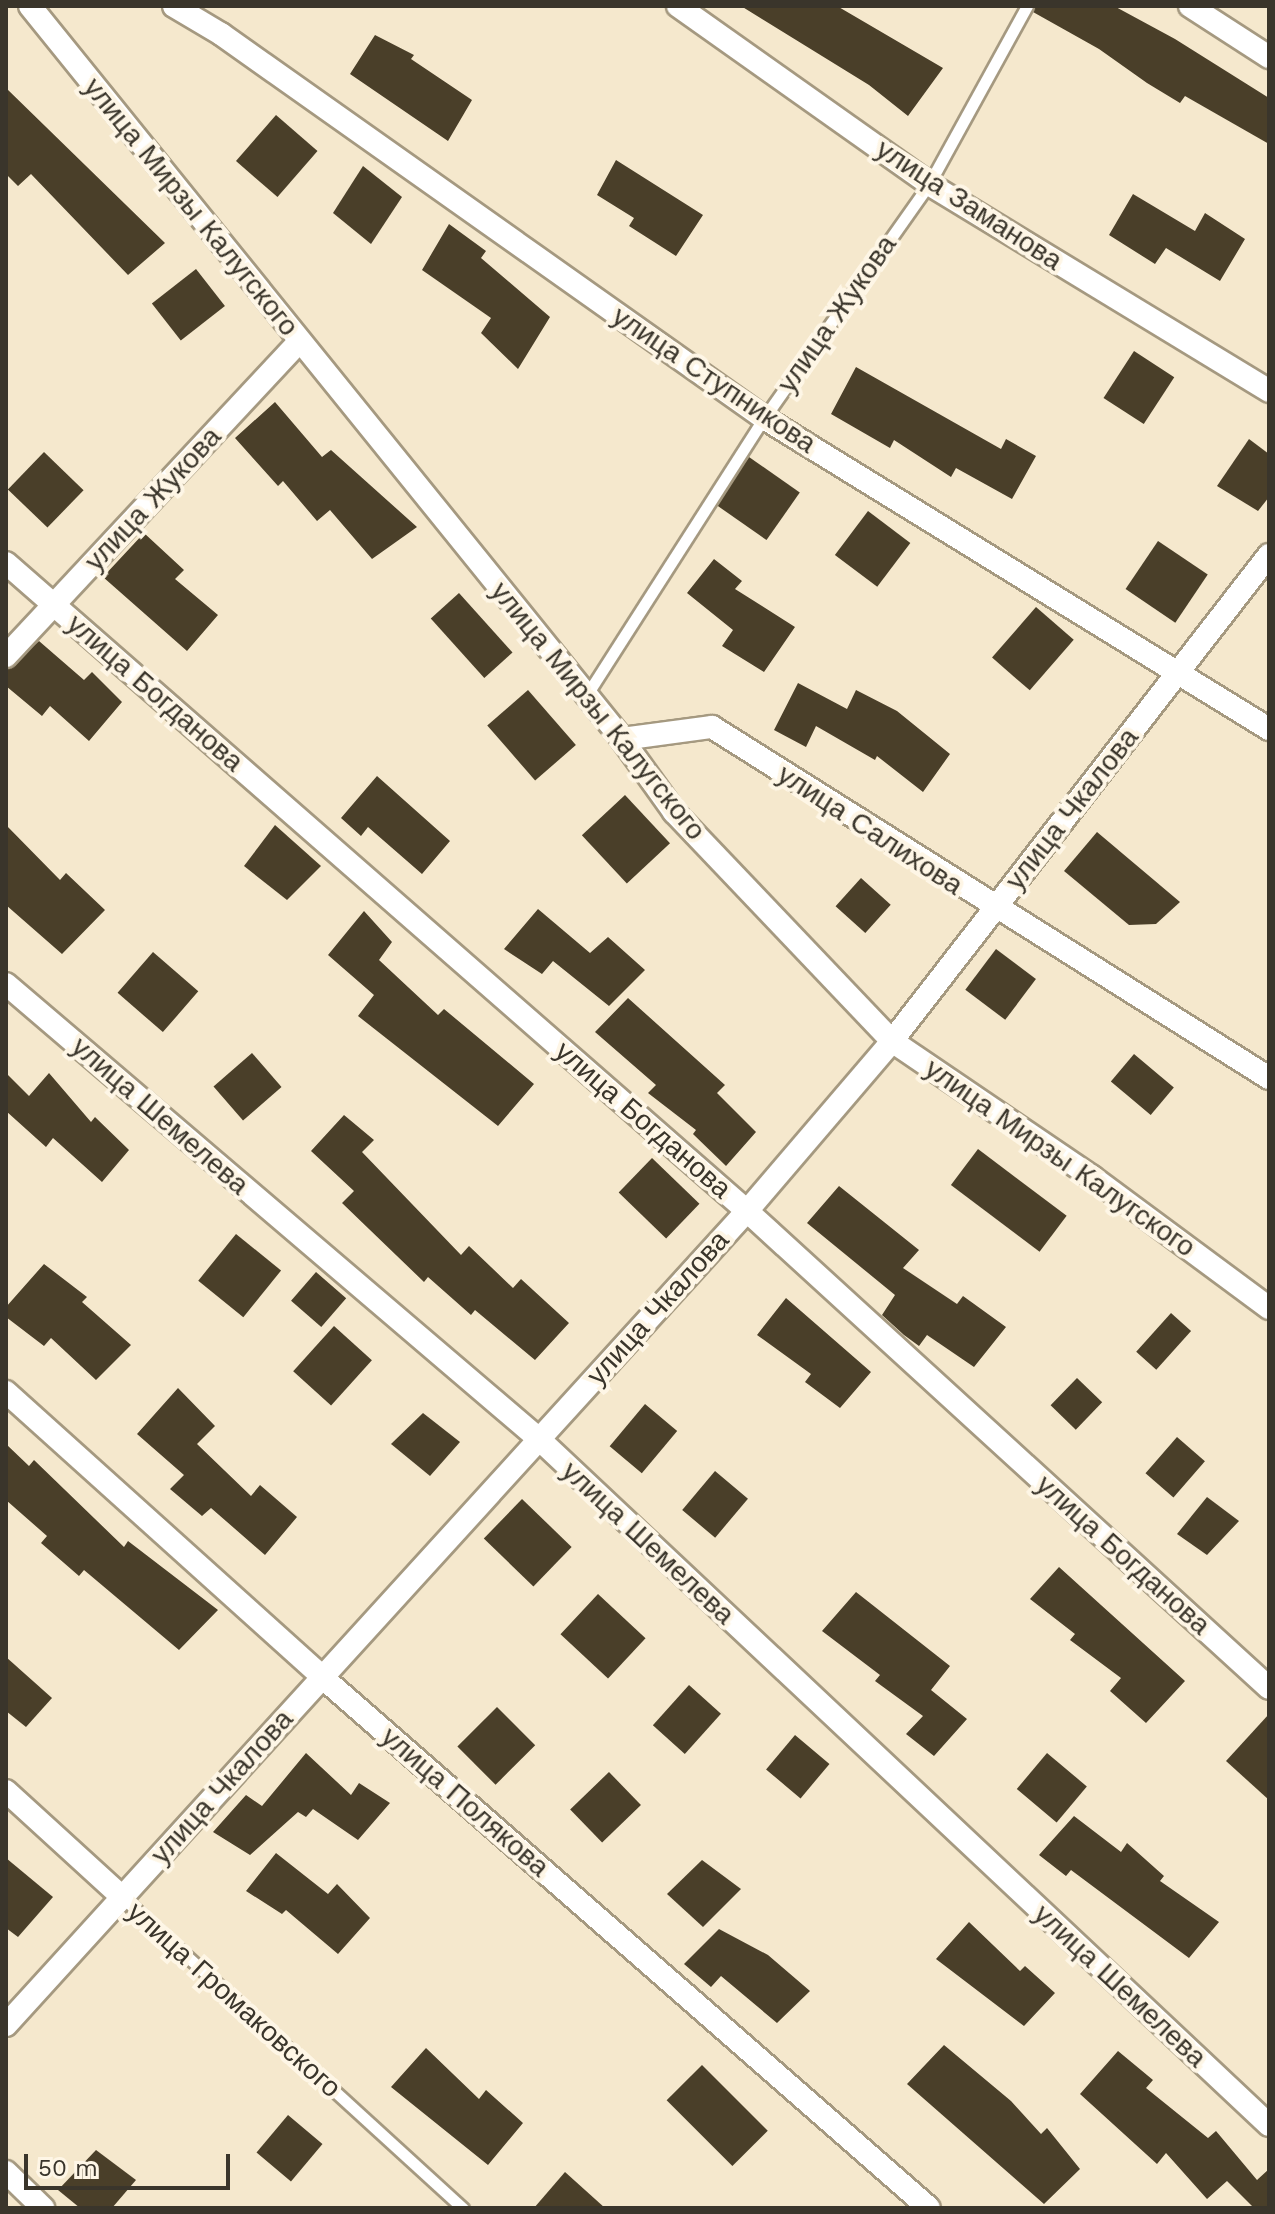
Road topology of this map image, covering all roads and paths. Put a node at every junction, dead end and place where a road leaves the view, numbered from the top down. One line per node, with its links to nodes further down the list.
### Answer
1 (30, 6): 8 (street, улица Мирзы Калугского)
2 (174, 6): 10 (street, улица Ступникова)
3 (678, 6): 7 (street, улица Заманова)
4 (1027, 6): 7 (lane, улица Жукова)
5 (1190, 6): 6 (street)
6 (1269, 57)
7 (929, 184): 9 (street, улица Заманова); 10 (lane, улица Жукова)
8 (299, 342): 13 (street, улица Жукова); 16 (street, улица Мирзы Калугского)
9 (1269, 391)
10 (764, 418): 15 (street, улица Ступникова); 16 (lane, улица Жукова)
11 (1269, 555): 15 (street, улица Чкалова)
12 (6, 563): 13 (street, улица Богданова)
13 (54, 606): 14 (street, улица Жукова); 23 (street, улица Богданова)
14 (6, 656)
15 (1179, 671): 17 (street, улица Ступникова); 19 (street, улица Чкалова)
16 (586, 696): 18 (street, улица Мирзы Калугского)
17 (1269, 729)
18 (622, 739): 19 (street, улица Салихова); 21 (street, улица Мирзы Калугского)
19 (995, 909): 21 (street, улица Чкалова); 22 (street, улица Салихова)
20 (6, 984): 26 (street, улица Шемелева)
21 (892, 1041): 23 (street, улица Чкалова); 24 (street, улица Мирзы Калугского)
22 (1269, 1078)
23 (747, 1211): 26 (street, улица Чкалова); 28 (street, улица Богданова)
24 (1269, 1308)
25 (6, 1392): 27 (street, улица Полякова)
26 (539, 1439): 27 (street, улица Чкалова); 32 (street, улица Шемелева)
27 (322, 1677): 30 (street, улица Чкалова); 36 (street, улица Полякова)
28 (1269, 1688)
29 (6, 1791): 30 (street, улица Громаковского)
30 (122, 1897): 31 (street, улица Чкалова); 35 (lane, улица Громаковского)
31 (6, 2025)
32 (1269, 2125)
33 (6, 2172): 34 (street)
34 (43, 2208)
35 (463, 2208)
36 (929, 2208)

